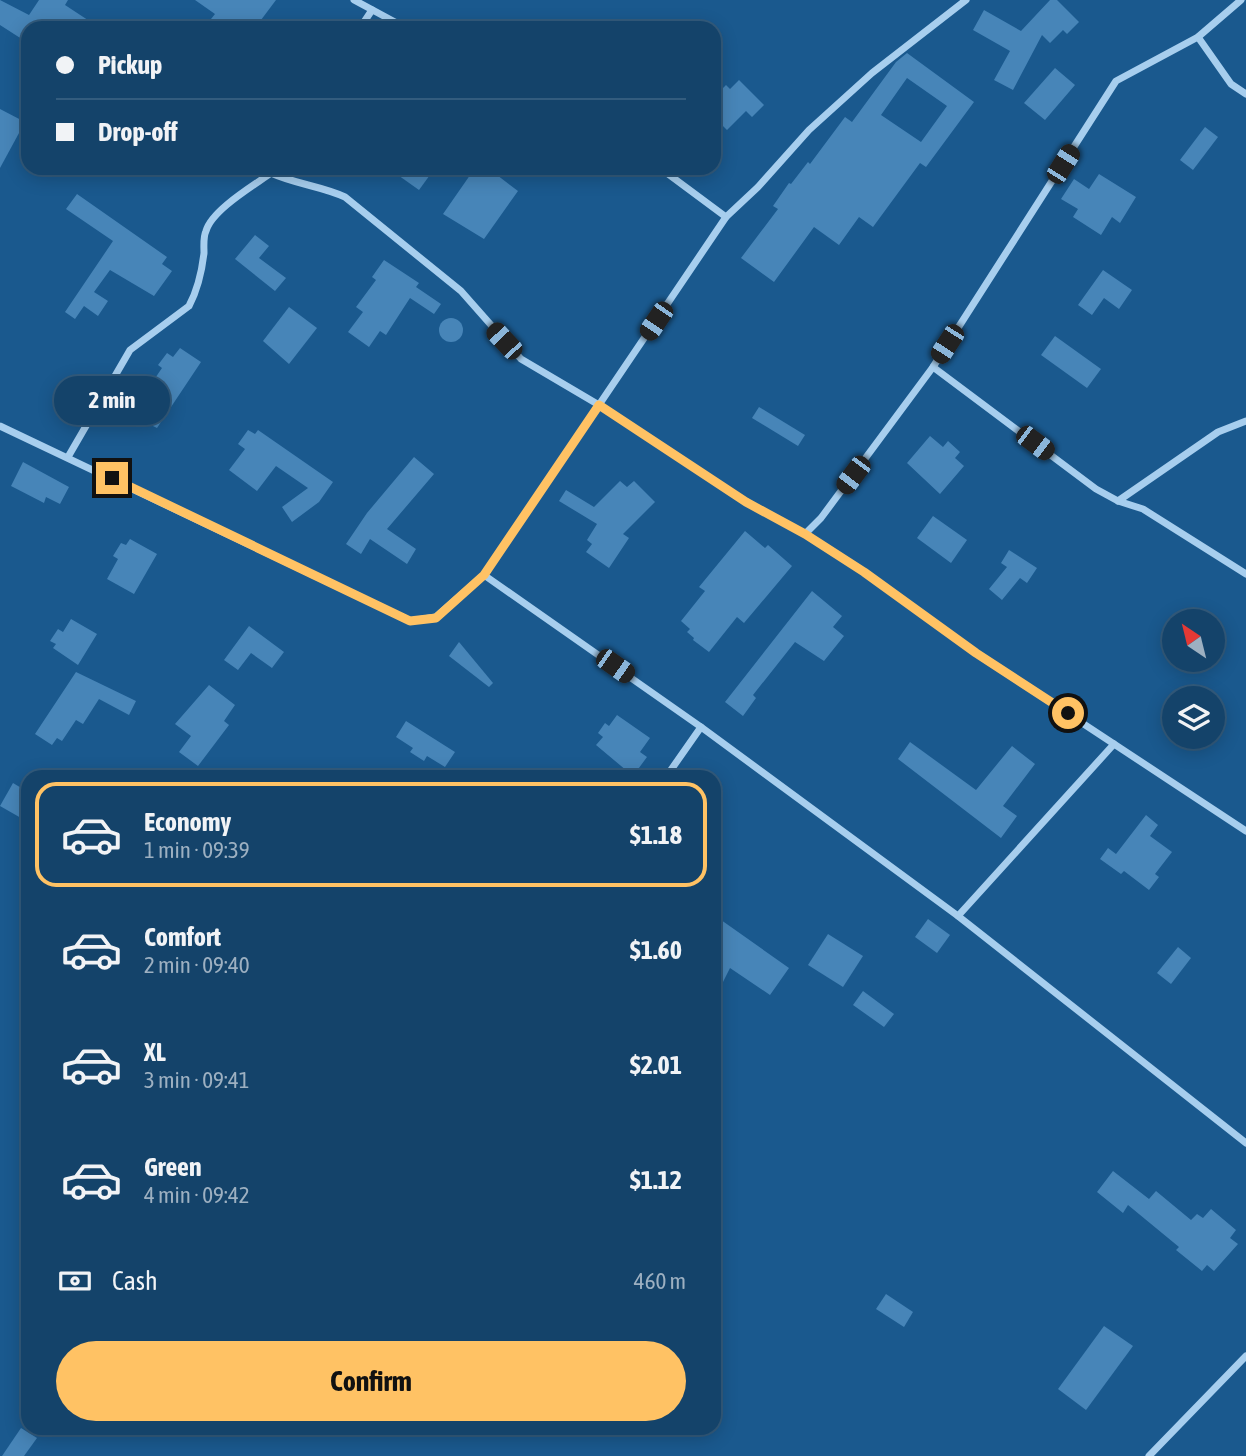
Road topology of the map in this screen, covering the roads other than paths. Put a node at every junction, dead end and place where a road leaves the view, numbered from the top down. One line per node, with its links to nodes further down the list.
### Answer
1 (354, 0): 4 (street)
2 (966, 0): 12 (street)
3 (1241, 0): 7 (street)
4 (372, 10): 5 (street); 6 (street)
5 (365, 21)
6 (393, 21)
7 (1198, 37): 8 (street); 13 (street)
8 (1246, 94)
9 (264, 175): 17 (street)
10 (279, 175): 14 (street)
11 (669, 175): 12 (street)
12 (726, 217): 14 (street)
13 (933, 367): 18 (street); 19 (street)
14 (599, 405): 19 (street); 21 (street)
15 (1246, 421): 18 (street)
16 (0, 426): 17 (street)
17 (68, 457): 21 (street)
18 (1118, 501): 20 (street)
19 (805, 534): 23 (street)
20 (1246, 574)
21 (484, 575): 22 (street)
22 (701, 727): 24 (street); 26 (street)
23 (1114, 744): 25 (street); 26 (street)
24 (671, 770)
25 (1246, 831)
26 (958, 916): 27 (street)
27 (1246, 1143)
28 (1246, 1356): 29 (street)
29 (1149, 1456)

